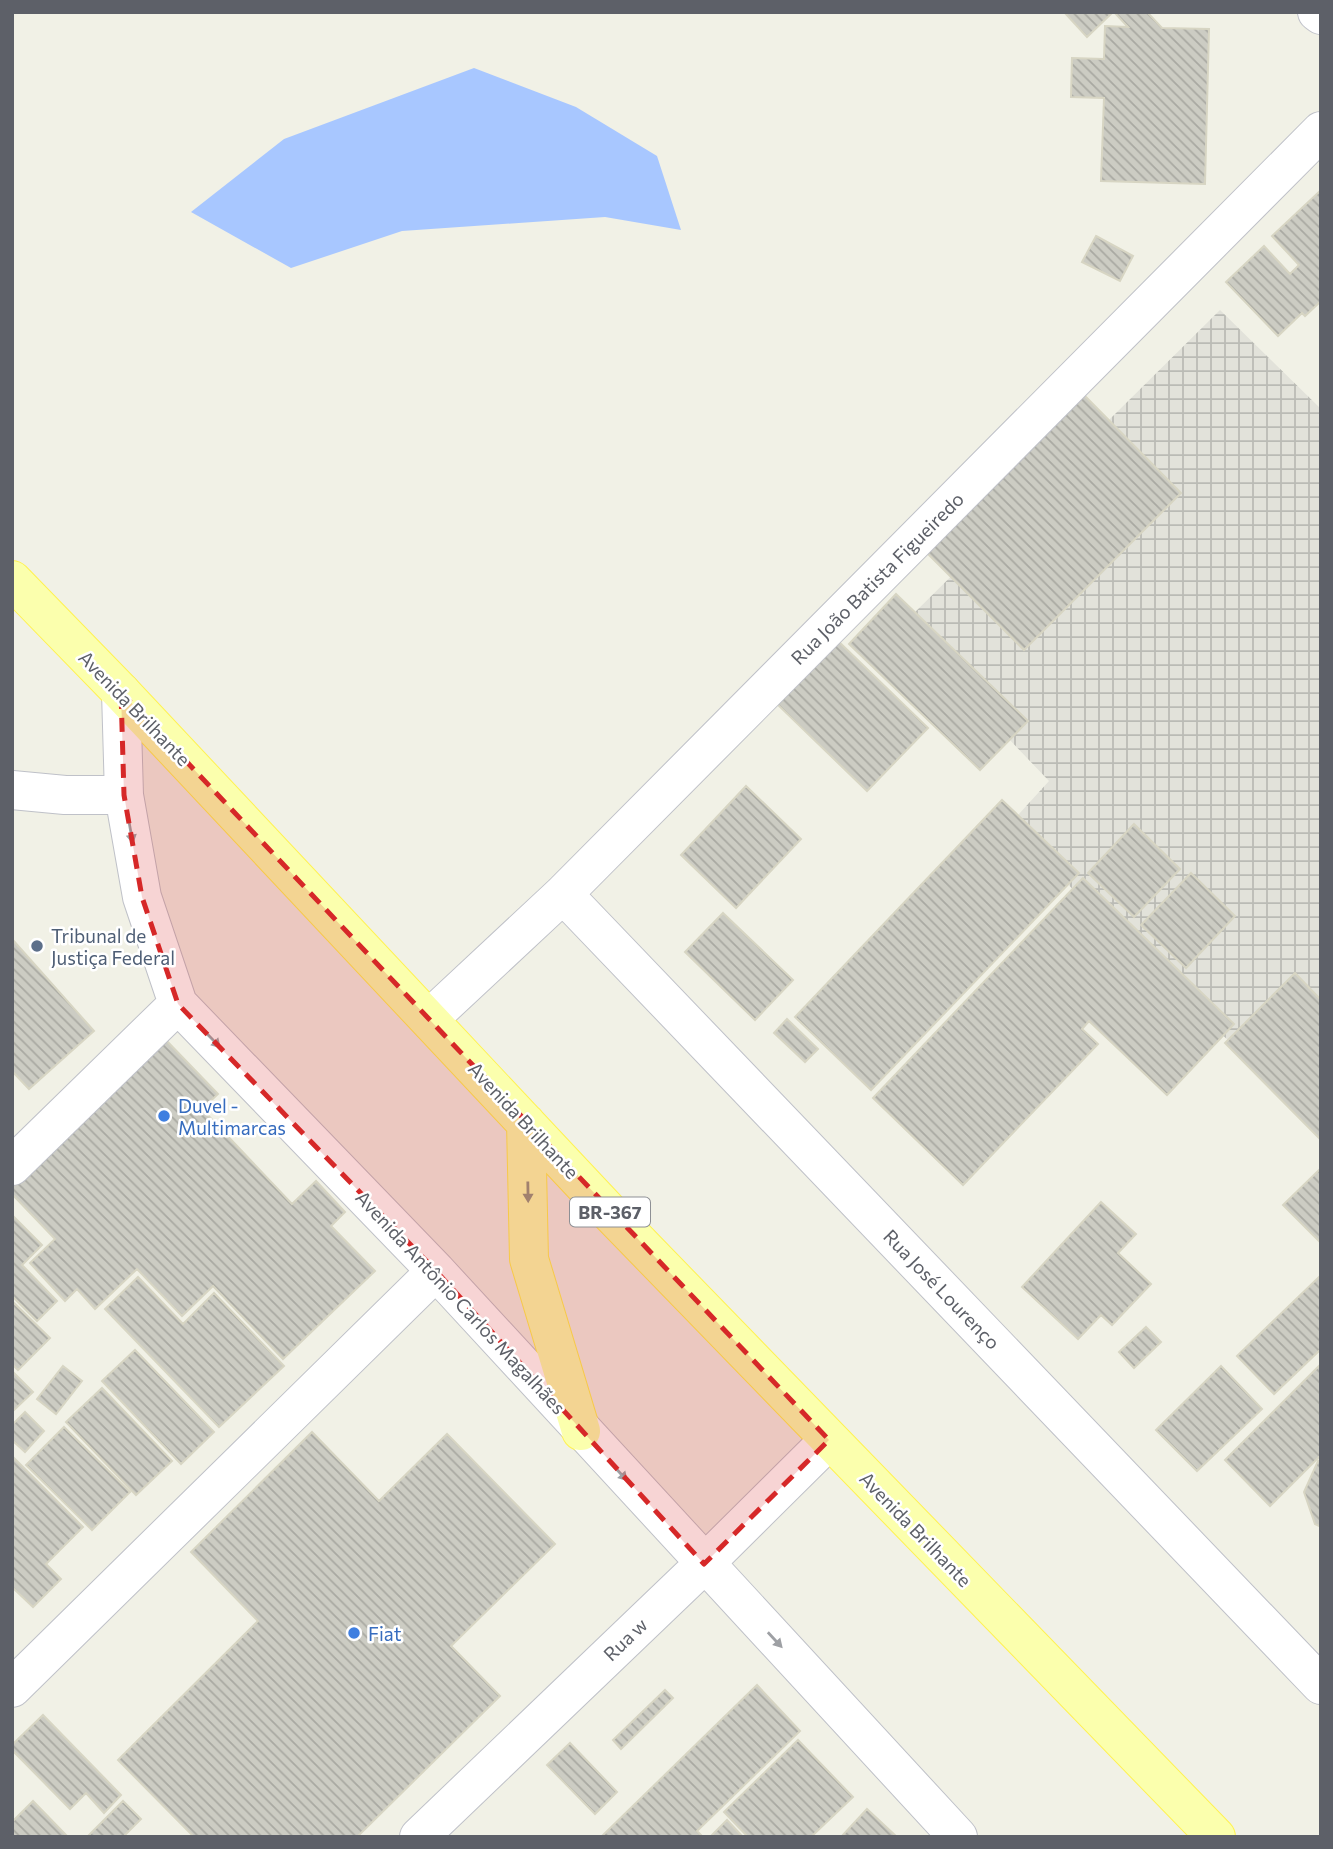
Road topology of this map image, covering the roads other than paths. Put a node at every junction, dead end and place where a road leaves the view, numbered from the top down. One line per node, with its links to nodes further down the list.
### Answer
1 (1321, 131): 6 (street, Rua João Batista Figueiredo)
2 (12, 580): 3 (main road, Avenida Brilhante / BR-367)
3 (121, 692): 5 (street, Avenida Antônio Carlos Magalhães); 8 (main road, Avenida Brilhante / BR-367)
4 (12, 790): 5 (street)
5 (124, 795): 7 (street, Avenida Antônio Carlos Magalhães, one-way to 7)
6 (563, 894): 8 (street, Rua João Batista Figueiredo); 15 (street, Rua José Lourenço)
7 (178, 1004): 10 (street); 11 (street, Avenida Antônio Carlos Magalhães, one-way to 11)
8 (429, 1019): 9 (main road, Avenida Brilhante / BR-367)
9 (526, 1123): 12 (main road, one-way to 12); 13 (main road, Avenida Brilhante / BR-367)
10 (12, 1166)
11 (436, 1271): 12 (street, Avenida Antônio Carlos Magalhães); 16 (street)
12 (581, 1431): 14 (street, Avenida Antônio Carlos Magalhães, one-way to 14)
13 (829, 1440): 14 (street, Rua w); 19 (main road, Avenida Brilhante / BR-367)
14 (704, 1564): 17 (street, Rua w); 18 (street, Avenida Antônio Carlos Magalhães, one-way to 18)
15 (1321, 1685)
16 (12, 1688)
17 (419, 1837)
18 (958, 1837)
19 (1216, 1837)

